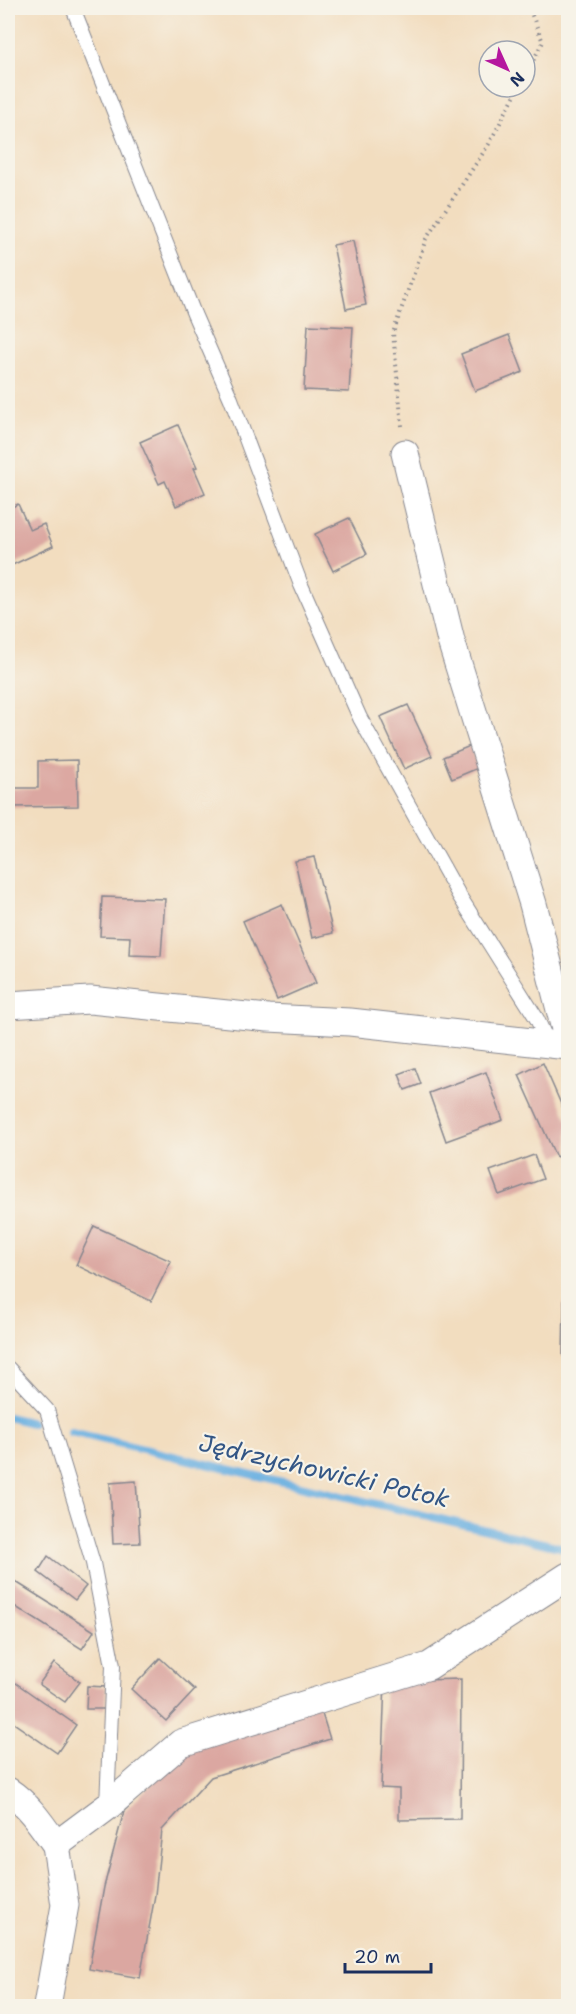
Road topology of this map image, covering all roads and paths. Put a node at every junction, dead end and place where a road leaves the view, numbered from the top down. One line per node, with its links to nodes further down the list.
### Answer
1 (73, 8): 7 (lane)
2 (529, 8): 3 (path)
3 (537, 53)
4 (513, 99): 5 (path)
5 (405, 453): 7 (street)
6 (8, 1005): 7 (street)
7 (562, 1044)
8 (8, 1368): 11 (lane)
9 (568, 1576): 11 (street)
10 (8, 1791): 12 (street)
11 (107, 1807): 12 (street)
12 (56, 1845): 13 (street)
13 (47, 2007)

